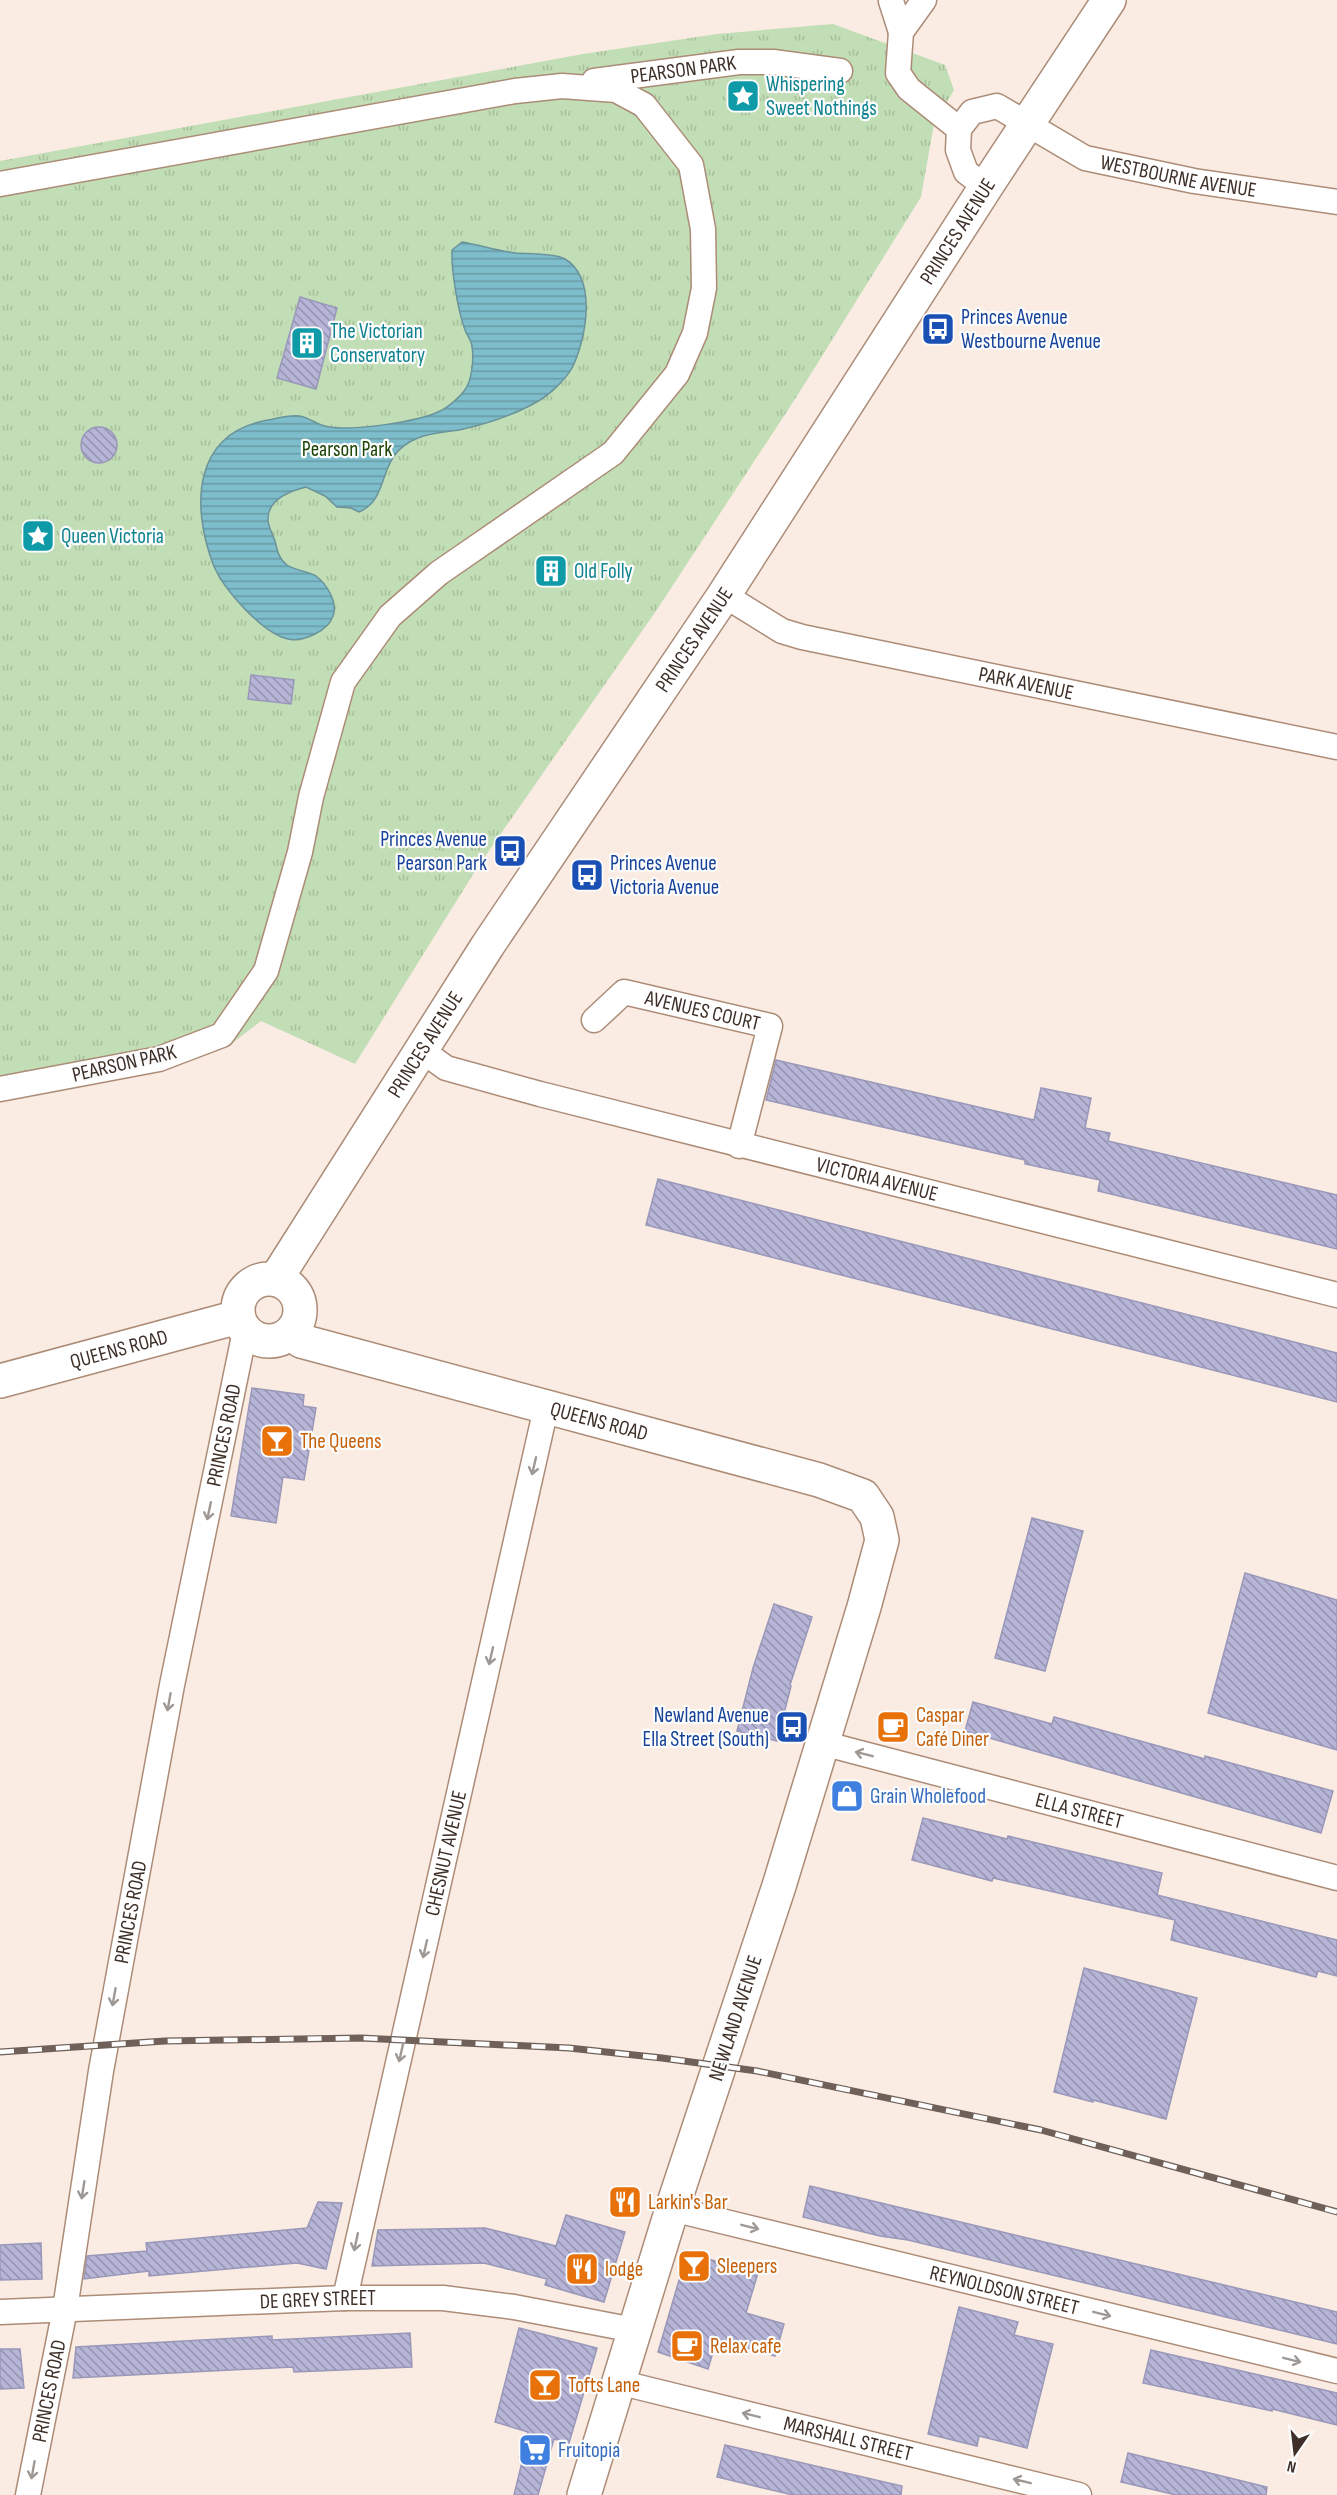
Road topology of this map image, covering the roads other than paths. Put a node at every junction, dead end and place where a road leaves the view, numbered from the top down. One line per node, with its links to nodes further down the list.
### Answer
1 (924, 0): 4 (street)
2 (1108, 0): 7 (street, PRINCES AVENUE)
3 (891, 1): 4 (street)
4 (901, 32): 8 (street)
5 (840, 71): 6 (street, PEARSON PARK)
6 (562, 86): 9 (street, PEARSON PARK); 16 (street, PEARSON PARK)
7 (1028, 124): 8 (street, WESTBOURNE AVENUE); 10 (street, PRINCES AVENUE); 11 (street, WESTBOURNE AVENUE)
8 (959, 129): 10 (street)
9 (0, 184)
10 (986, 187): 12 (street, PRINCES AVENUE)
11 (1337, 202)
12 (724, 595): 13 (street, PARK AVENUE); 15 (street, PRINCES AVENUE)
13 (1337, 747)
14 (594, 1020): 17 (street, AVENUES COURT)
15 (421, 1050): 17 (street, VICTORIA AVENUE); 18 (street, PRINCES AVENUE)
16 (0, 1089)
17 (739, 1146): 19 (street, VICTORIA AVENUE)
18 (276, 1279): 20 (street); 21 (street)
19 (1337, 1296)
20 (242, 1324): 21 (street); 22 (street, QUEENS ROAD); 29 (street, PRINCES ROAD, one-way to 29)
21 (291, 1334): 23 (street, QUEENS ROAD)
22 (0, 1381)
23 (546, 1408): 24 (street, QUEENS ROAD); 28 (street, CHESNUT AVENUE, one-way to 28)
24 (882, 1539): 25 (street, NEWLAND AVENUE)
25 (822, 1743): 26 (street, ELLA STREET, one-way to 25); 27 (street, NEWLAND AVENUE)
26 (1337, 1878)
27 (672, 2209): 31 (street, NEWLAND AVENUE); 32 (street, REYNOLDSON STREET, one-way to 32)
28 (345, 2298): 29 (street, DE GREY STREET); 31 (street, DE GREY STREET)
29 (65, 2309): 30 (street, DE GREY STREET); 34 (street, PRINCES ROAD, one-way to 34)
30 (0, 2312)
31 (634, 2330): 33 (street, NEWLAND AVENUE)
32 (1337, 2371)
33 (618, 2382): 35 (street, NEWLAND AVENUE); 36 (street, MARSHALL STREET, one-way to 33)
34 (28, 2495)
35 (584, 2495)
36 (1079, 2495)

